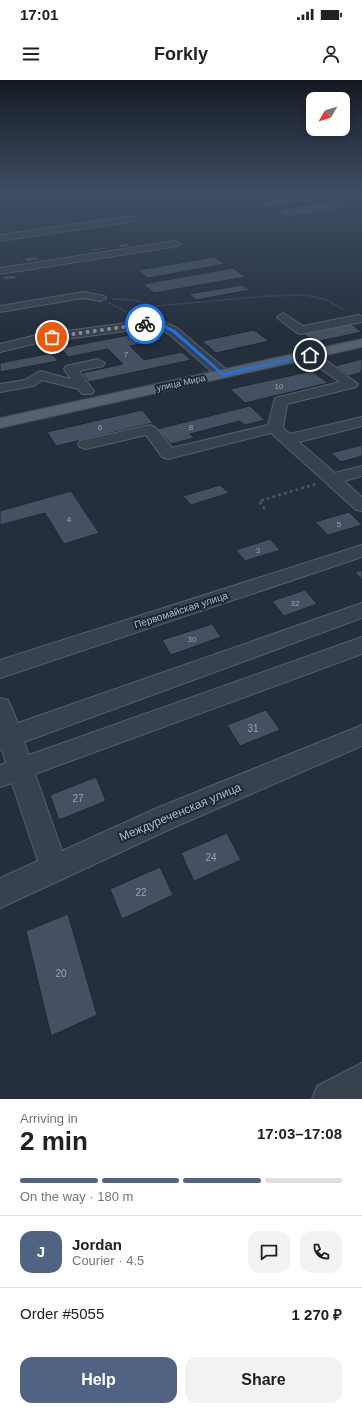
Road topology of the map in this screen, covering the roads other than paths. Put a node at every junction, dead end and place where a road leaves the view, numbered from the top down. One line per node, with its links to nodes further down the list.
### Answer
1 (175, 244): 2 (street)
2 (0, 271)
3 (100, 298): 4 (street)
4 (0, 309)
5 (357, 315): 6 (street)
6 (283, 317)
7 (362, 343): 9 (main road, улица Мира)
8 (0, 348): 11 (street)
9 (310, 355): 11 (main road, улица Мира); 17 (street)
10 (98, 363): 12 (street)
11 (223, 374): 14 (main road, улица Мира)
12 (84, 386): 13 (street); 14 (street)
13 (0, 388)
14 (96, 402): 16 (main road, улица Мира)
15 (362, 421): 18 (street)
16 (2, 425)
17 (275, 429): 18 (street); 19 (street)
18 (287, 440): 21 (street)
19 (86, 444)
20 (362, 471): 21 (street)
21 (332, 479): 22 (street)
22 (362, 506)
23 (362, 551): 26 (street, Первомайская улица)
24 (362, 610): 29 (street)
25 (362, 645): 30 (street)
26 (0, 669)
27 (0, 707): 29 (street)
28 (362, 735): 31 (street, Междуреченская улица)
29 (5, 738): 30 (street)
30 (10, 772): 31 (street)
31 (54, 868): 32 (street, Междуреченская улица)
32 (0, 893)
33 (362, 1080): 34 (street)
34 (330, 1099)

